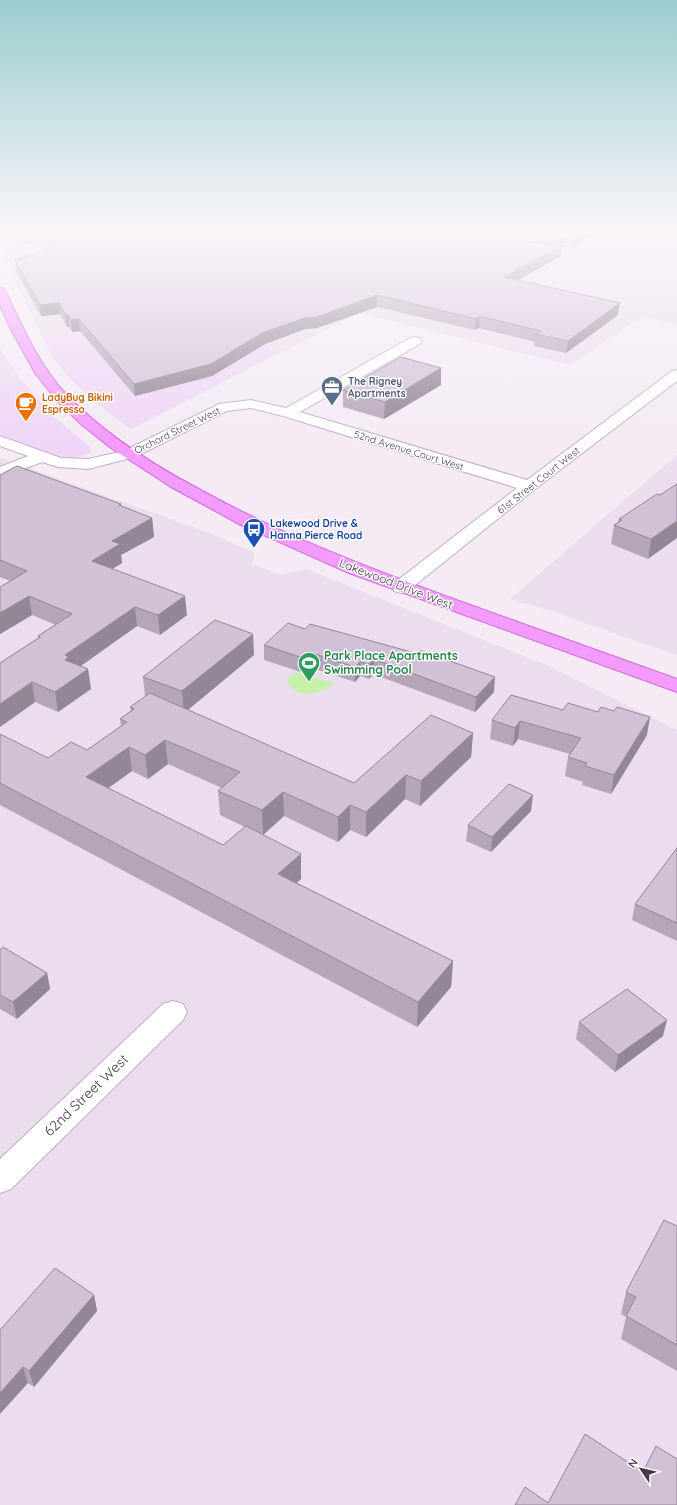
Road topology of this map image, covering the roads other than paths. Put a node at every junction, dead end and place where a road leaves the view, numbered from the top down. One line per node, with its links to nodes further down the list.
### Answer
1 (5, 303): 6 (main road, Orchard Street West)
2 (415, 341): 4 (street)
3 (677, 374): 9 (street, 61st Street Court West)
4 (288, 413): 6 (street, Orchard Street West); 9 (street, 52nd Avenue Court West)
5 (0, 441): 7 (street)
6 (128, 454): 7 (street); 10 (main road, Lakewood Drive West)
7 (43, 456): 8 (street)
8 (0, 473)
9 (529, 486): 10 (street, 61st Street Court West)
10 (401, 587): 11 (main road, Lakewood Drive West)
11 (677, 686)
12 (173, 1012): 13 (street, 62nd Street West)
13 (0, 1179)

